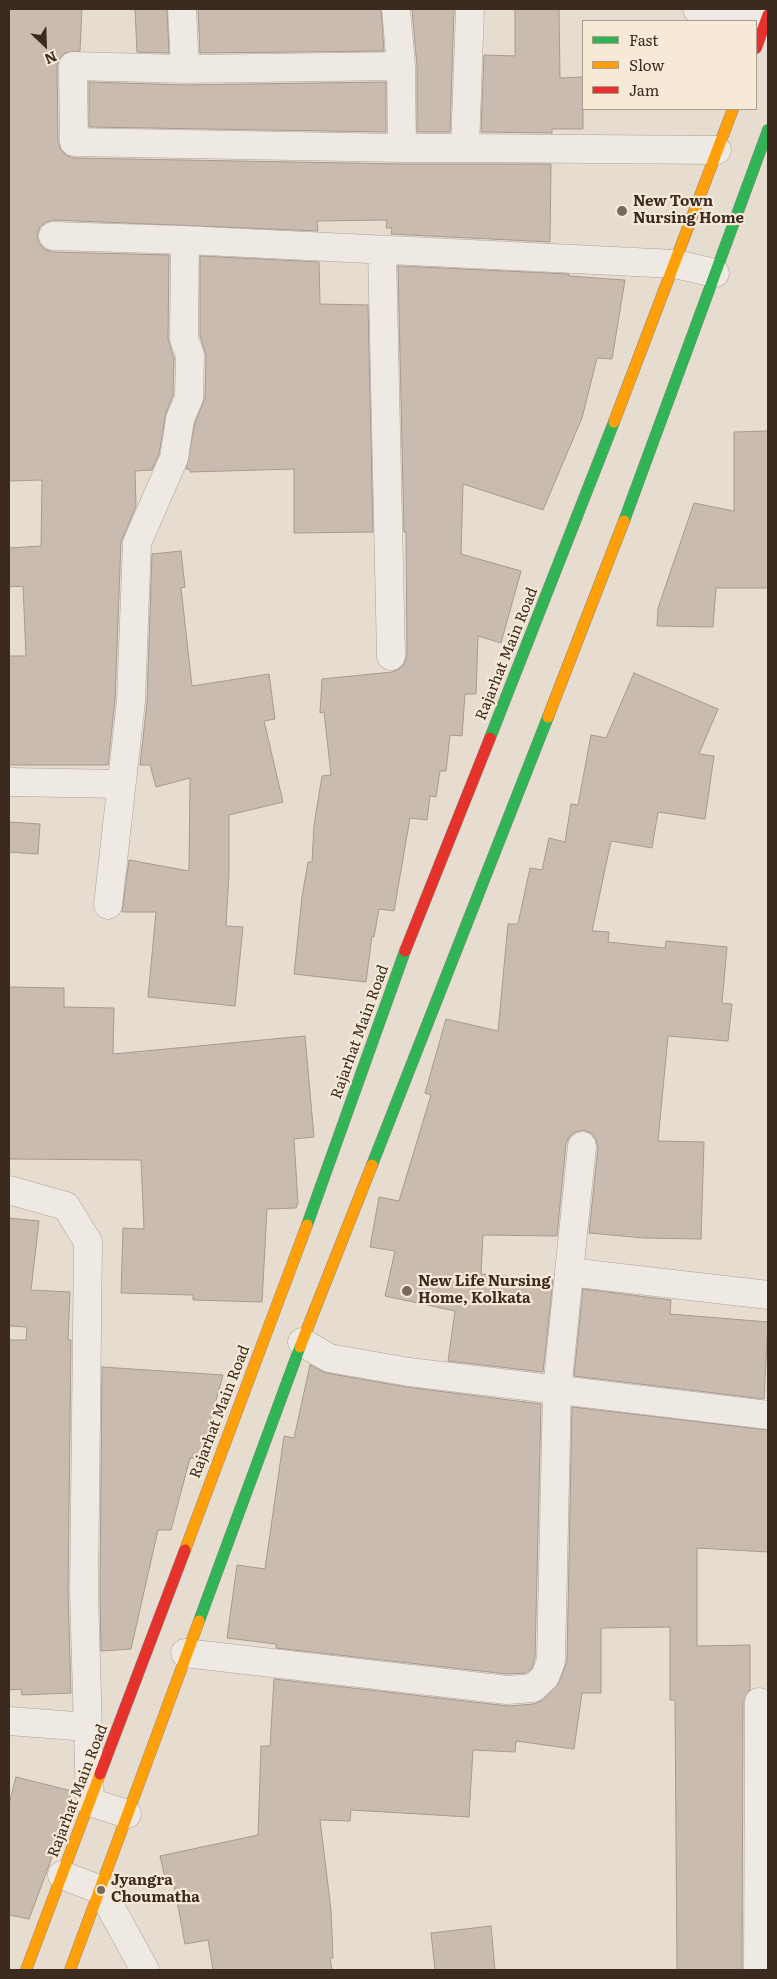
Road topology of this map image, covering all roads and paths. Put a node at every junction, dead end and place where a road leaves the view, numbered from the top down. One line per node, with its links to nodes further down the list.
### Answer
1 (182, 9): 8 (street)
2 (396, 9): 7 (street)
3 (470, 9): 12 (street)
4 (697, 9): 5 (street)
5 (768, 15): 6 (main road)
6 (757, 45)
7 (401, 66): 8 (street); 11 (street)
8 (185, 68): 11 (street)
9 (733, 110): 13 (main road, Rajarhat Main Road)
10 (768, 130): 18 (main road)
11 (402, 148): 12 (street)
12 (465, 148): 13 (street)
13 (717, 150): 17 (main road, Rajarhat Main Road)
14 (53, 236): 15 (street)
15 (184, 240): 16 (street); 21 (street)
16 (382, 250): 17 (street); 19 (street)
17 (675, 264): 18 (street); 34 (main road, Rajarhat Main Road)
18 (715, 273): 27 (main road)
19 (391, 656)
20 (9, 782): 21 (street)
21 (121, 784): 22 (street)
22 (108, 905)
23 (582, 1146): 25 (street)
24 (9, 1190): 33 (street)
25 (569, 1272): 26 (street); 28 (street)
26 (768, 1295)
27 (302, 1342): 28 (street); 30 (main road)
28 (556, 1390): 29 (street); 30 (street)
29 (768, 1415)
30 (185, 1653): 35 (main road)
31 (760, 1702): 41 (street)
32 (9, 1721): 33 (street)
33 (88, 1727): 34 (street)
34 (90, 1802): 35 (street); 36 (main road, Rajarhat Main Road)
35 (127, 1814): 37 (main road)
36 (62, 1876): 37 (street); 38 (main road, Rajarhat Main Road)
37 (101, 1890): 39 (main road); 40 (street)
38 (26, 1970)
39 (70, 1970)
40 (146, 1970)
41 (758, 1970)

